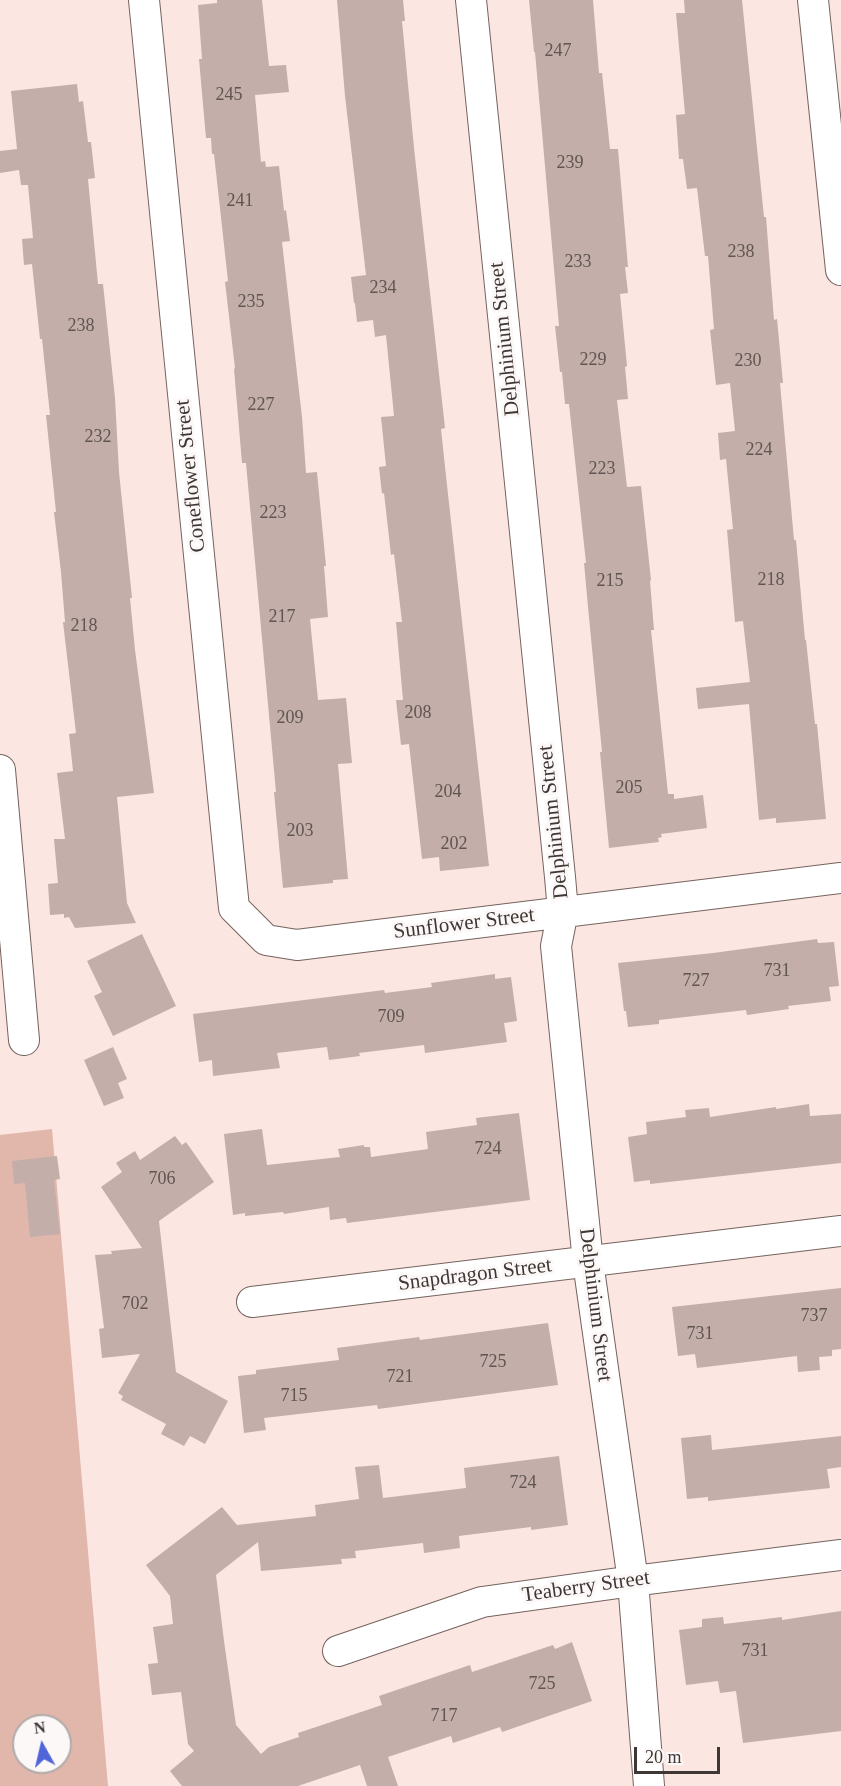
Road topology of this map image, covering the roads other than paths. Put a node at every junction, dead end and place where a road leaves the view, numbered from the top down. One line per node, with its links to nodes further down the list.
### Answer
1 (144, 0): 8 (street, Coneflower Street)
2 (471, 0): 7 (street, Delphinium Street)
3 (813, 0): 4 (street)
4 (841, 270)
5 (0, 770): 9 (street)
6 (841, 878): 7 (street, Sunflower Street)
7 (563, 911): 8 (street, Sunflower Street); 11 (street, Delphinium Street)
8 (266, 940)
9 (24, 1040)
10 (841, 1231): 11 (street, Snapdragon Street)
11 (588, 1262): 12 (street, Snapdragon Street); 14 (street, Delphinium Street)
12 (252, 1302)
13 (841, 1555): 14 (street, Teaberry Street)
14 (633, 1581): 15 (street, Teaberry Street); 16 (street, Delphinium Street)
15 (338, 1651)
16 (649, 1786)

